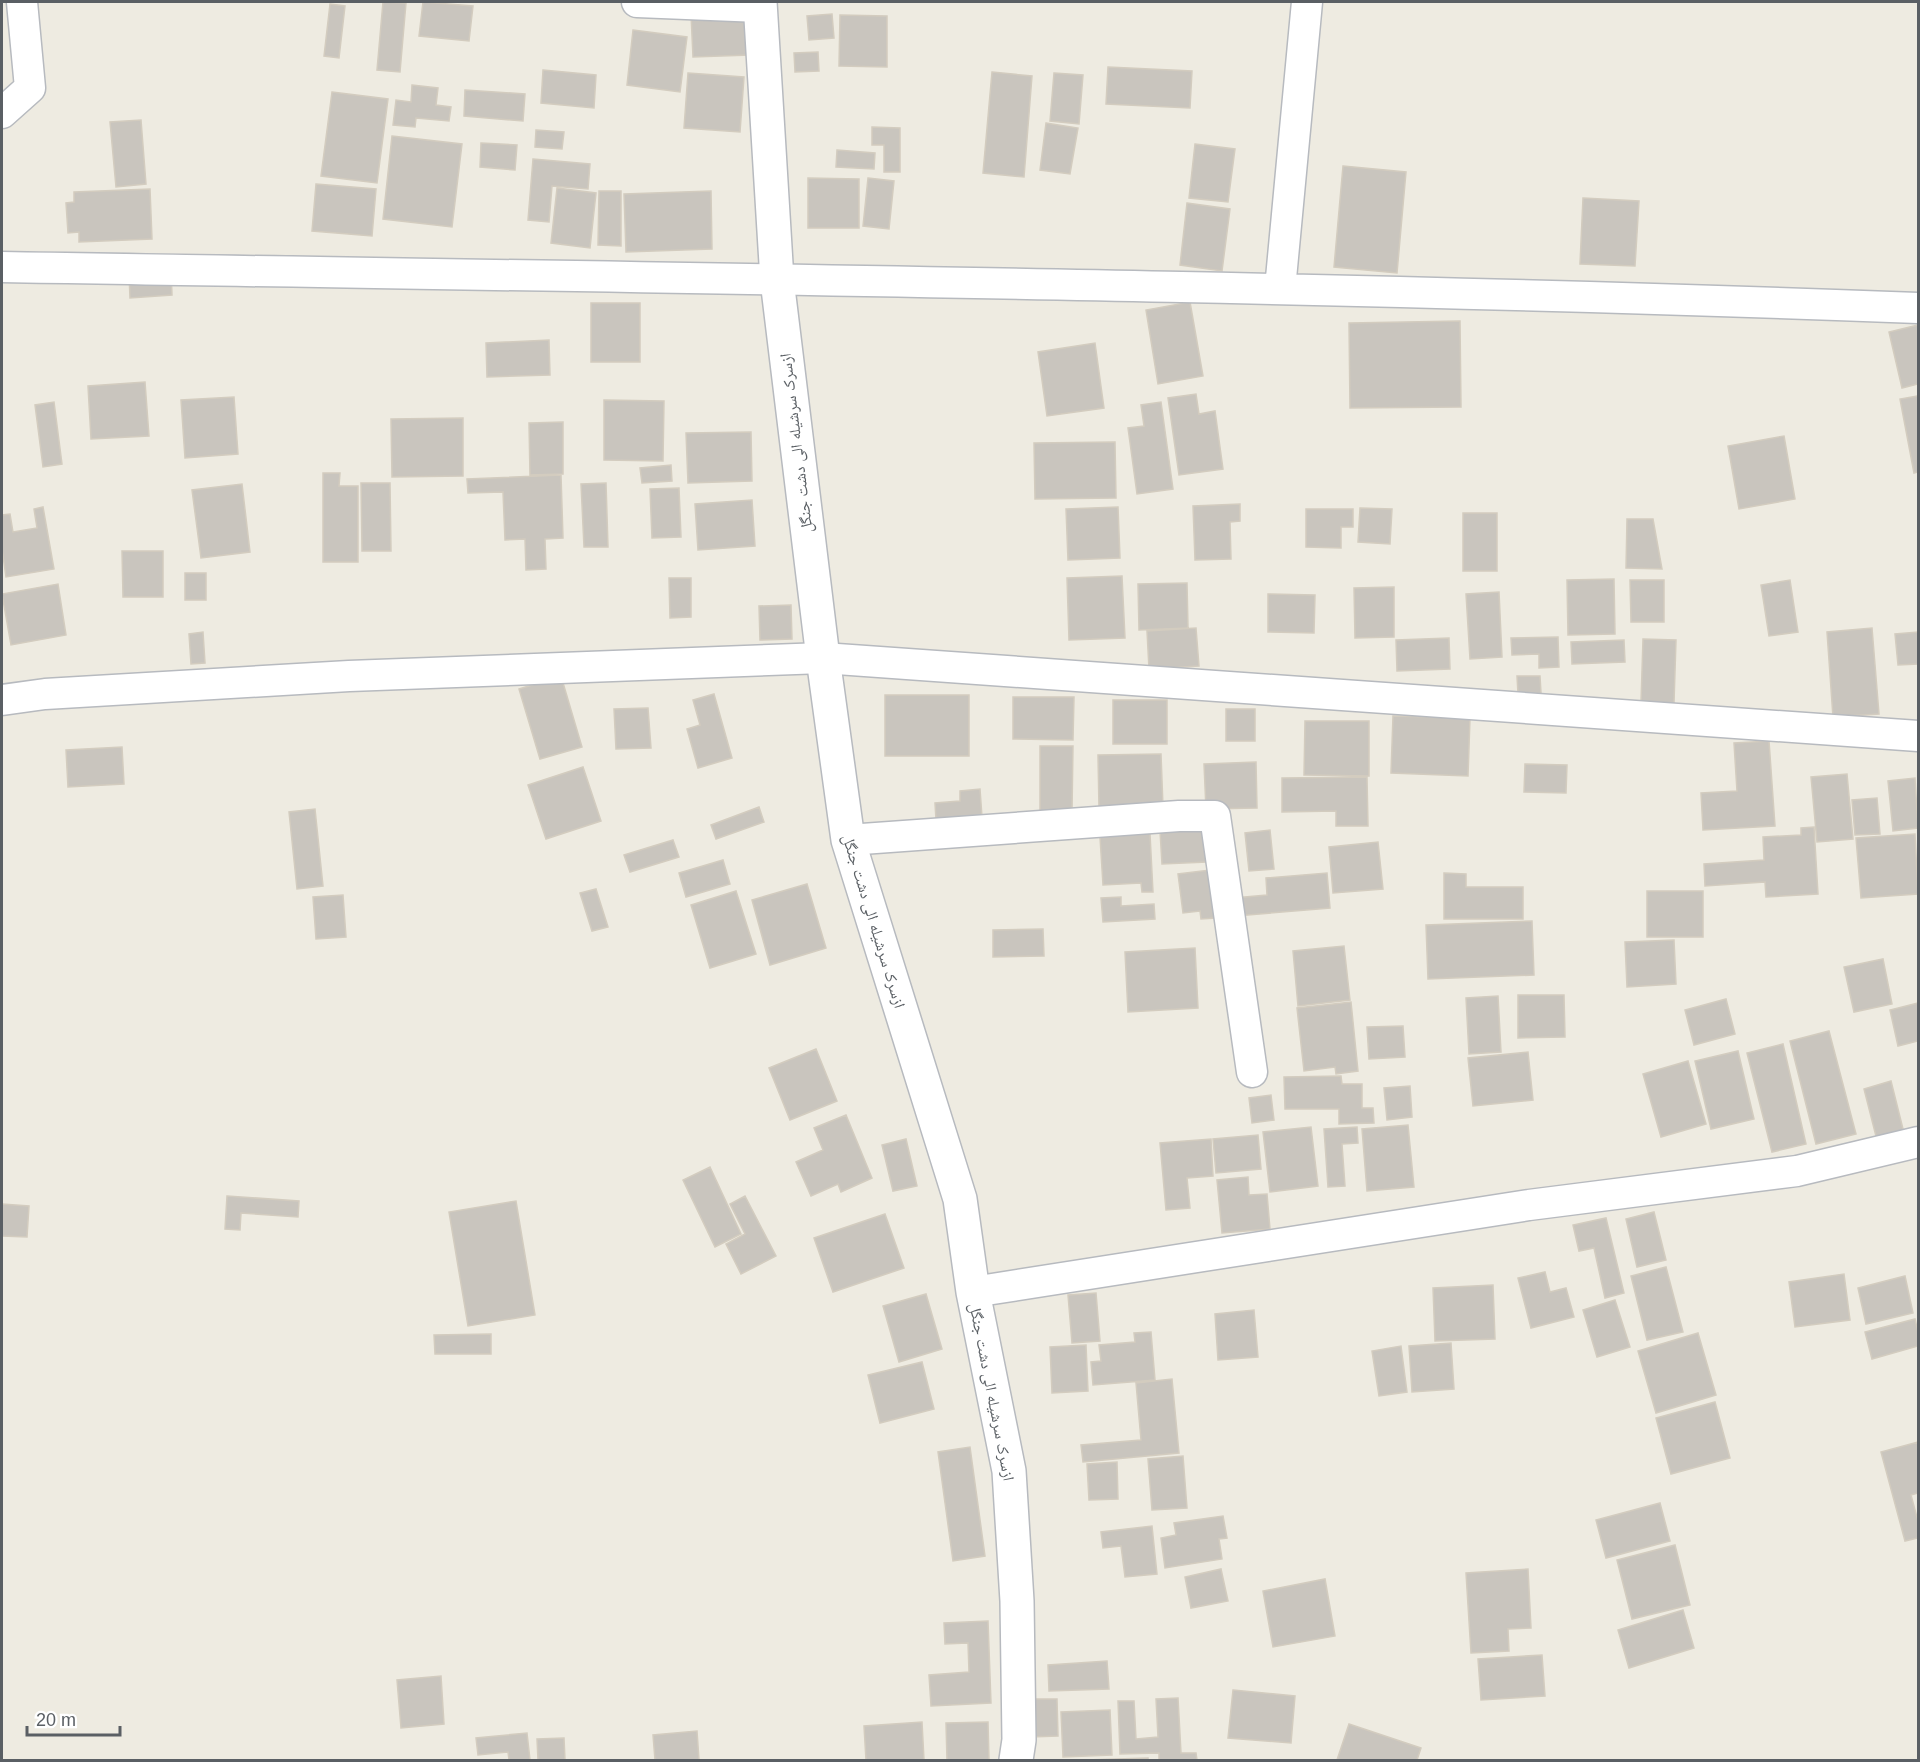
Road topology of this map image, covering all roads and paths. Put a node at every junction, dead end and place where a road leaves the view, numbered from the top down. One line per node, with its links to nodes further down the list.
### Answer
1 (22, 2): 5 (street)
2 (637, 2): 4 (street)
3 (1307, 2): 8 (street)
4 (760, 4): 7 (street, ازسرک سرشیله الی دشت جنگل)
5 (2, 113)
6 (2, 267): 7 (street)
7 (777, 280): 8 (street); 10 (street, ازسرک سرشیله الی دشت جنگل)
8 (1280, 289): 9 (street)
9 (1918, 308)
10 (823, 658): 11 (street); 12 (street); 13 (street, ازسرک سرشیله الی دشت جنگل)
11 (2, 700)
12 (1918, 736)
13 (848, 840): 14 (street); 16 (street, ازسرک سرشیله الی دشت جنگل)
14 (1252, 1072)
15 (1918, 1142): 16 (street)
16 (973, 1292): 17 (street, ازسرک سرشیله الی دشت جنگل)
17 (1016, 1761)

